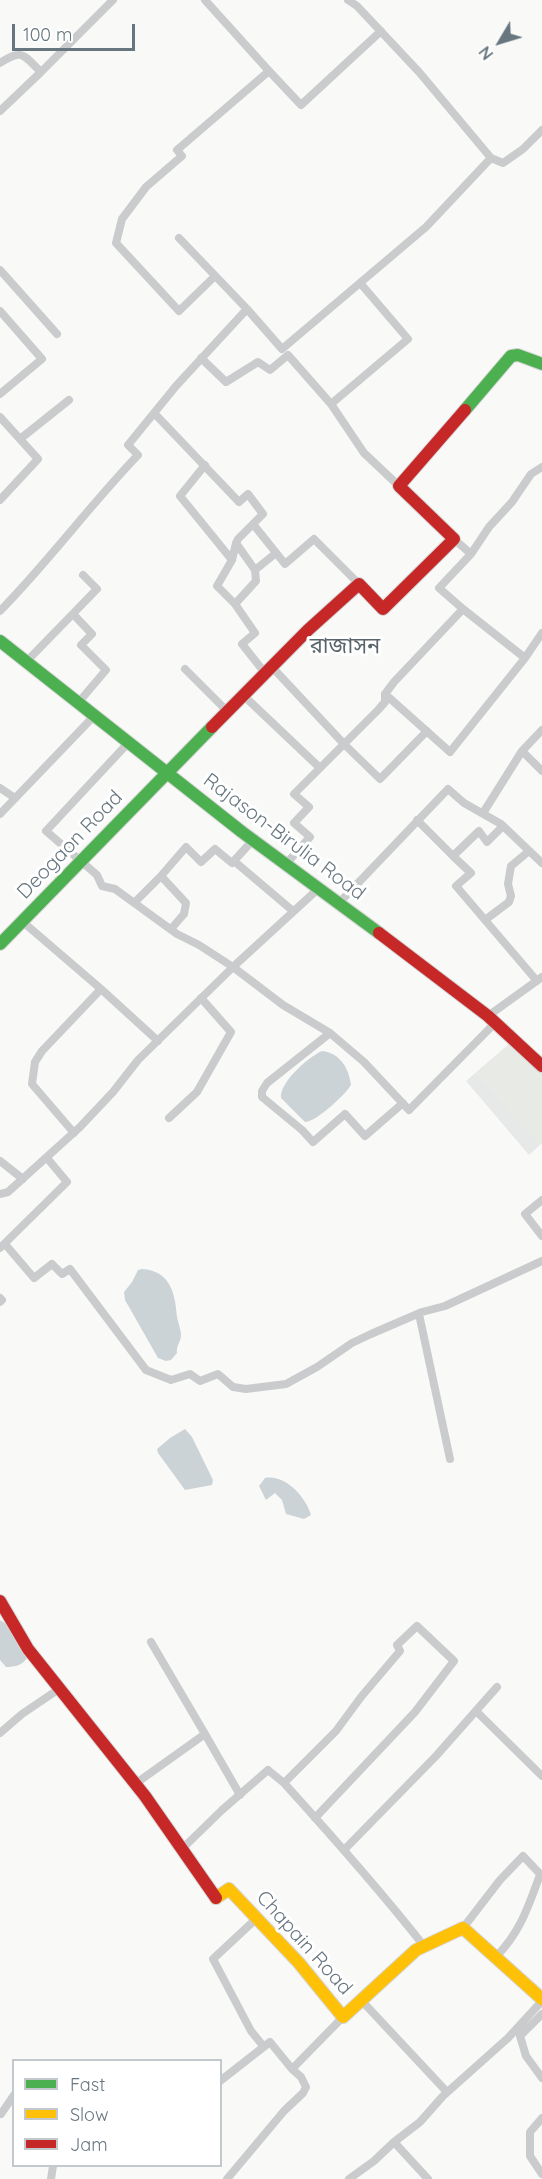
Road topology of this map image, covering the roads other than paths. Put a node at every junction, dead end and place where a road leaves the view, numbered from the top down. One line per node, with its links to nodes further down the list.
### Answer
1 (114, 0): 7 (street)
2 (205, 0): 6 (street)
3 (348, 0): 4 (street)
4 (381, 32): 6 (street); 10 (street)
5 (0, 63): 7 (street)
6 (269, 71): 13 (street)
7 (41, 72): 8 (street)
8 (0, 111)
9 (542, 130): 10 (street)
10 (491, 158): 14 (street)
11 (179, 238): 13 (street)
12 (0, 270): 17 (street)
13 (214, 277): 15 (street)
14 (361, 284): 18 (street); 23 (street)
15 (247, 309): 18 (street); 19 (street)
16 (0, 310): 21 (street)
17 (57, 334)
18 (285, 352): 19 (street); 23 (street)
19 (201, 358): 24 (street)
20 (542, 364): 29 (street)
21 (0, 394)
22 (69, 400): 26 (street)
23 (331, 404): 29 (street)
24 (155, 414): 27 (street); 42 (street)
25 (0, 417): 26 (street)
26 (20, 439): 30 (street)
27 (205, 465): 31 (street); 36 (street)
28 (542, 467): 35 (street)
29 (399, 486): 32 (street)
30 (0, 500)
31 (253, 524): 33 (street); 34 (street)
32 (454, 539): 35 (street); 39 (street)
33 (236, 543): 36 (street); 37 (street)
34 (276, 553): 37 (street); 39 (street)
35 (471, 554): 41 (street)
36 (232, 560): 40 (street)
37 (255, 570): 40 (street)
38 (83, 575): 43 (street)
39 (359, 584): 49 (street, Deogaon Road)
40 (234, 604): 49 (street)
41 (463, 609): 46 (street); 50 (street)
42 (0, 611)
43 (73, 614): 47 (street); 52 (street)
44 (542, 633): 46 (street)
45 (0, 641): 47 (street, Rajason-Birulia Road)
46 (525, 658): 56 (street)
47 (26, 662): 52 (street, Rajason-Birulia Road)
48 (185, 669): 53 (street)
49 (268, 670): 51 (street, Deogaon Road); 58 (street)
50 (385, 694): 56 (street); 58 (street)
51 (243, 695): 53 (street, Deogaon Road); 60 (street)
52 (78, 703): 54 (street, Rajason-Birulia Road)
53 (227, 711): 62 (street, Deogaon Road)
54 (95, 715): 57 (street, Rajason-Birulia Road); 64 (street)
55 (542, 730): 59 (street)
56 (427, 731): 58 (street)
57 (129, 742): 62 (street, Rajason-Birulia Road); 73 (street)
58 (344, 744): 60 (street)
59 (522, 751): 61 (street); 66 (street)
60 (320, 768): 75 (street)
61 (542, 771)
62 (167, 773): 69 (street, Rajason-Birulia Road); 73 (street, Deogaon Road)
63 (0, 788): 64 (street)
64 (15, 798): 65 (street)
65 (1, 812)
66 (483, 813): 67 (street); 68 (street)
67 (417, 820): 71 (street); 79 (street)
68 (503, 826): 70 (street); 71 (street)
69 (253, 840): 72 (street); 75 (street, Rajason-Birulia Road)
70 (529, 851): 74 (street); 81 (street)
71 (453, 856): 81 (street)
72 (234, 861): 76 (street); 80 (street)
73 (81, 863): 78 (street); 82 (street, Deogaon Road)
74 (542, 863)
75 (286, 864): 77 (street, Rajason-Birulia Road)
76 (161, 876): 78 (street); 83 (street)
77 (318, 889): 79 (street, Rajason-Birulia Road); 80 (street)
78 (134, 903): 83 (street)
79 (339, 904): 89 (street, Rajason-Birulia Road)
80 (293, 912): 85 (street)
81 (485, 920): 86 (street)
82 (23, 922): 84 (street, Deogaon Road); 87 (street)
83 (171, 929): 85 (street)
84 (1, 942)
85 (232, 967): 88 (street); 90 (street)
86 (540, 979): 89 (street)
87 (101, 990): 91 (street); 95 (street)
88 (201, 998): 91 (street); 94 (street)
89 (491, 1020): 92 (street, Rajason-Birulia Road); 93 (street)
90 (330, 1033): 93 (street); 93 (street)
91 (158, 1041): 95 (street)
92 (542, 1066)
93 (403, 1103)
94 (170, 1118)
95 (74, 1133): 96 (street)
96 (47, 1158): 98 (street); 102 (street)
97 (0, 1161): 98 (street)
98 (23, 1179): 99 (street)
99 (0, 1194)
100 (542, 1200): 101 (street)
101 (542, 1236)
102 (2, 1246): 104 (street)
103 (542, 1261): 104 (street)
104 (419, 1314): 105 (street)
105 (450, 1459)
106 (0, 1601): 109 (street, Chapain Road)
107 (151, 1642): 112 (street)
108 (497, 1687): 110 (street)
109 (59, 1689): 111 (street); 115 (street, Chapain Road)
110 (476, 1711): 113 (street); 119 (street)
111 (0, 1733)
112 (205, 1734): 115 (street); 116 (street)
113 (542, 1776)
114 (284, 1783): 116 (street); 117 (street); 117 (street)
115 (135, 1784): 118 (street, Chapain Road)
116 (240, 1795): 118 (street)
117 (315, 1818): 119 (street)
118 (182, 1849): 121 (street, Chapain Road)
119 (344, 1850): 123 (street)
120 (541, 1876): 122 (street); 124 (street)
121 (257, 1918): 128 (street, Chapain Road); 129 (street)
122 (463, 1928): 123 (street, Chapain Road); 124 (street)
123 (424, 1946): 125 (street, Chapain Road)
124 (496, 1957): 126 (street)
125 (361, 2000): 128 (street, Chapain Road); 133 (street)
126 (542, 2000): 133 (street)
127 (542, 2014): 131 (street)
128 (344, 2017): 130 (street)
129 (264, 2047): 130 (street); 132 (street)
130 (292, 2069): 139 (street)
131 (542, 2078)
132 (222, 2079)
133 (447, 2092): 137 (street)
134 (12, 2098): 135 (street)
135 (1, 2114)
136 (542, 2118): 138 (street)
137 (394, 2142): 140 (street); 141 (street)
138 (542, 2174)
139 (227, 2179)
140 (349, 2179)
141 (428, 2179)

